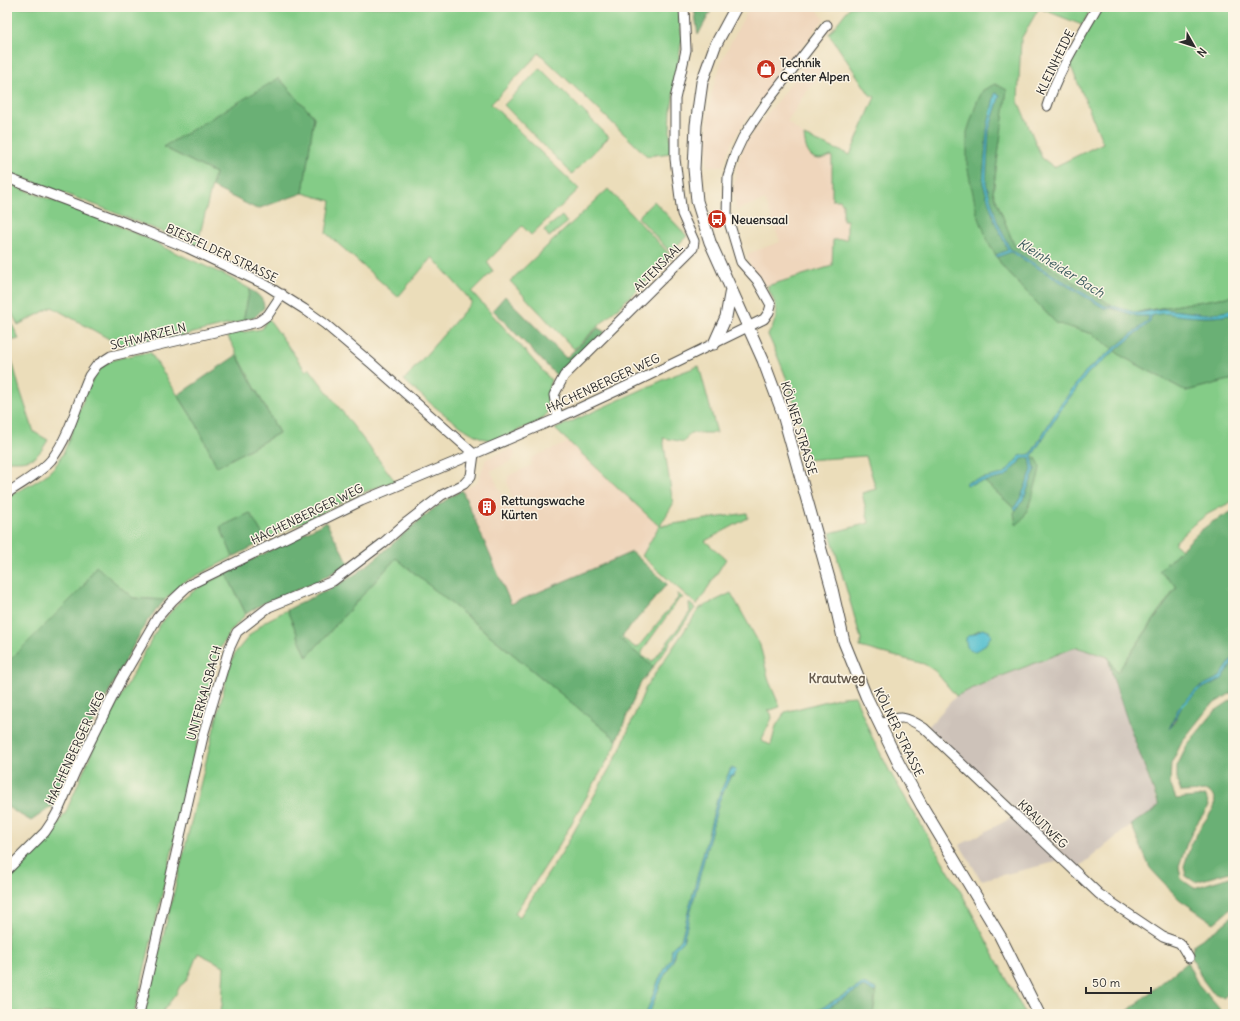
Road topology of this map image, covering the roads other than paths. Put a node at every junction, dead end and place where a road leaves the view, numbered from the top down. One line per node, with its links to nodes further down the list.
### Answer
1 (684, 7): 11 (street, ALTENSAAL)
2 (736, 7): 7 (main road, KÖLNER STRASSE)
3 (1097, 7): 5 (street, KLEINHEIDE)
4 (827, 25): 9 (street)
5 (1047, 106)
6 (7, 178): 8 (street, BIESFELDER STRASSE)
7 (731, 289): 9 (main road, KÖLNER STRASSE); 10 (main road)
8 (282, 294): 12 (street, BIESFELDER STRASSE); 13 (street, SCHWARZELN)
9 (748, 328): 10 (street, HACHENBERGER WEG); 14 (main road, KÖLNER STRASSE)
10 (714, 344): 11 (street, HACHENBERGER WEG)
11 (558, 418): 12 (street, HACHENBERGER WEG)
12 (474, 454): 15 (street, HACHENBERGER WEG); 17 (street, UNTERKALSBACH)
13 (7, 493)
14 (880, 724): 16 (street, KRAUTWEG); 18 (main road, KÖLNER STRASSE)
15 (7, 870)
16 (1189, 958)
17 (139, 1014)
18 (1039, 1014)

